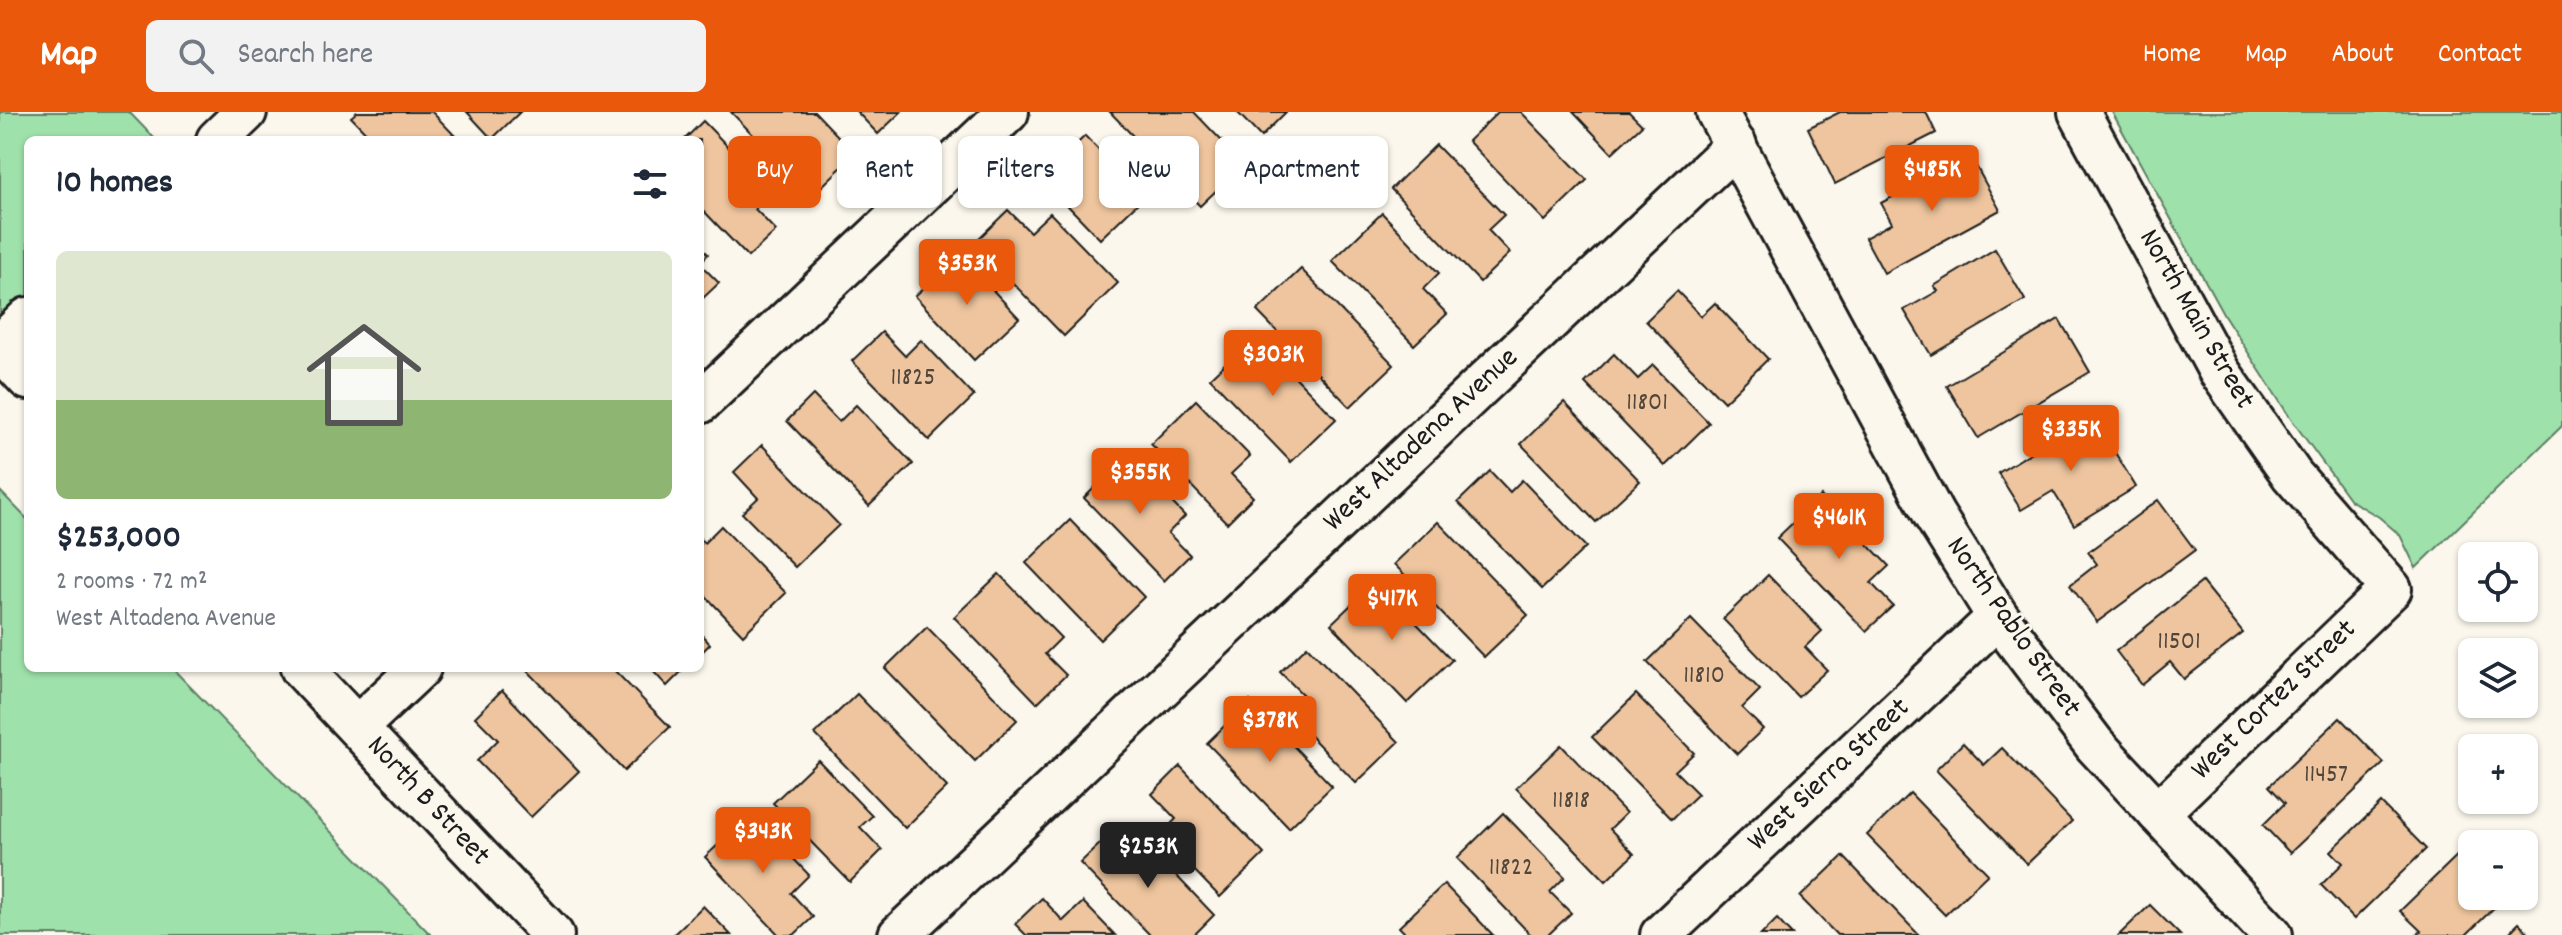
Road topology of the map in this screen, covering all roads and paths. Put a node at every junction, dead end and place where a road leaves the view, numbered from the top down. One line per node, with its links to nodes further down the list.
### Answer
1 (246, 112): 5 (street)
2 (1008, 112): 9 (street)
3 (2079, 112): 10 (street, North Main Street)
4 (1726, 128): 11 (street, North Pablo Street); 17 (street, West Altadena Avenue)
5 (221, 136)
6 (24, 322): 7 (street)
7 (0, 347): 8 (street)
8 (24, 374)
9 (704, 399)
10 (2391, 589): 15 (street, West Cortez Street)
11 (1998, 617): 15 (street, North Pablo Street); 18 (street, West Sierra Street)
12 (305, 672): 14 (street, North B Street)
13 (416, 672): 14 (street)
14 (357, 727): 16 (street, North B Street)
15 (2158, 813): 19 (street, North Pablo Street)
16 (553, 935)
17 (899, 935)
18 (1661, 935)
19 (2272, 935)

